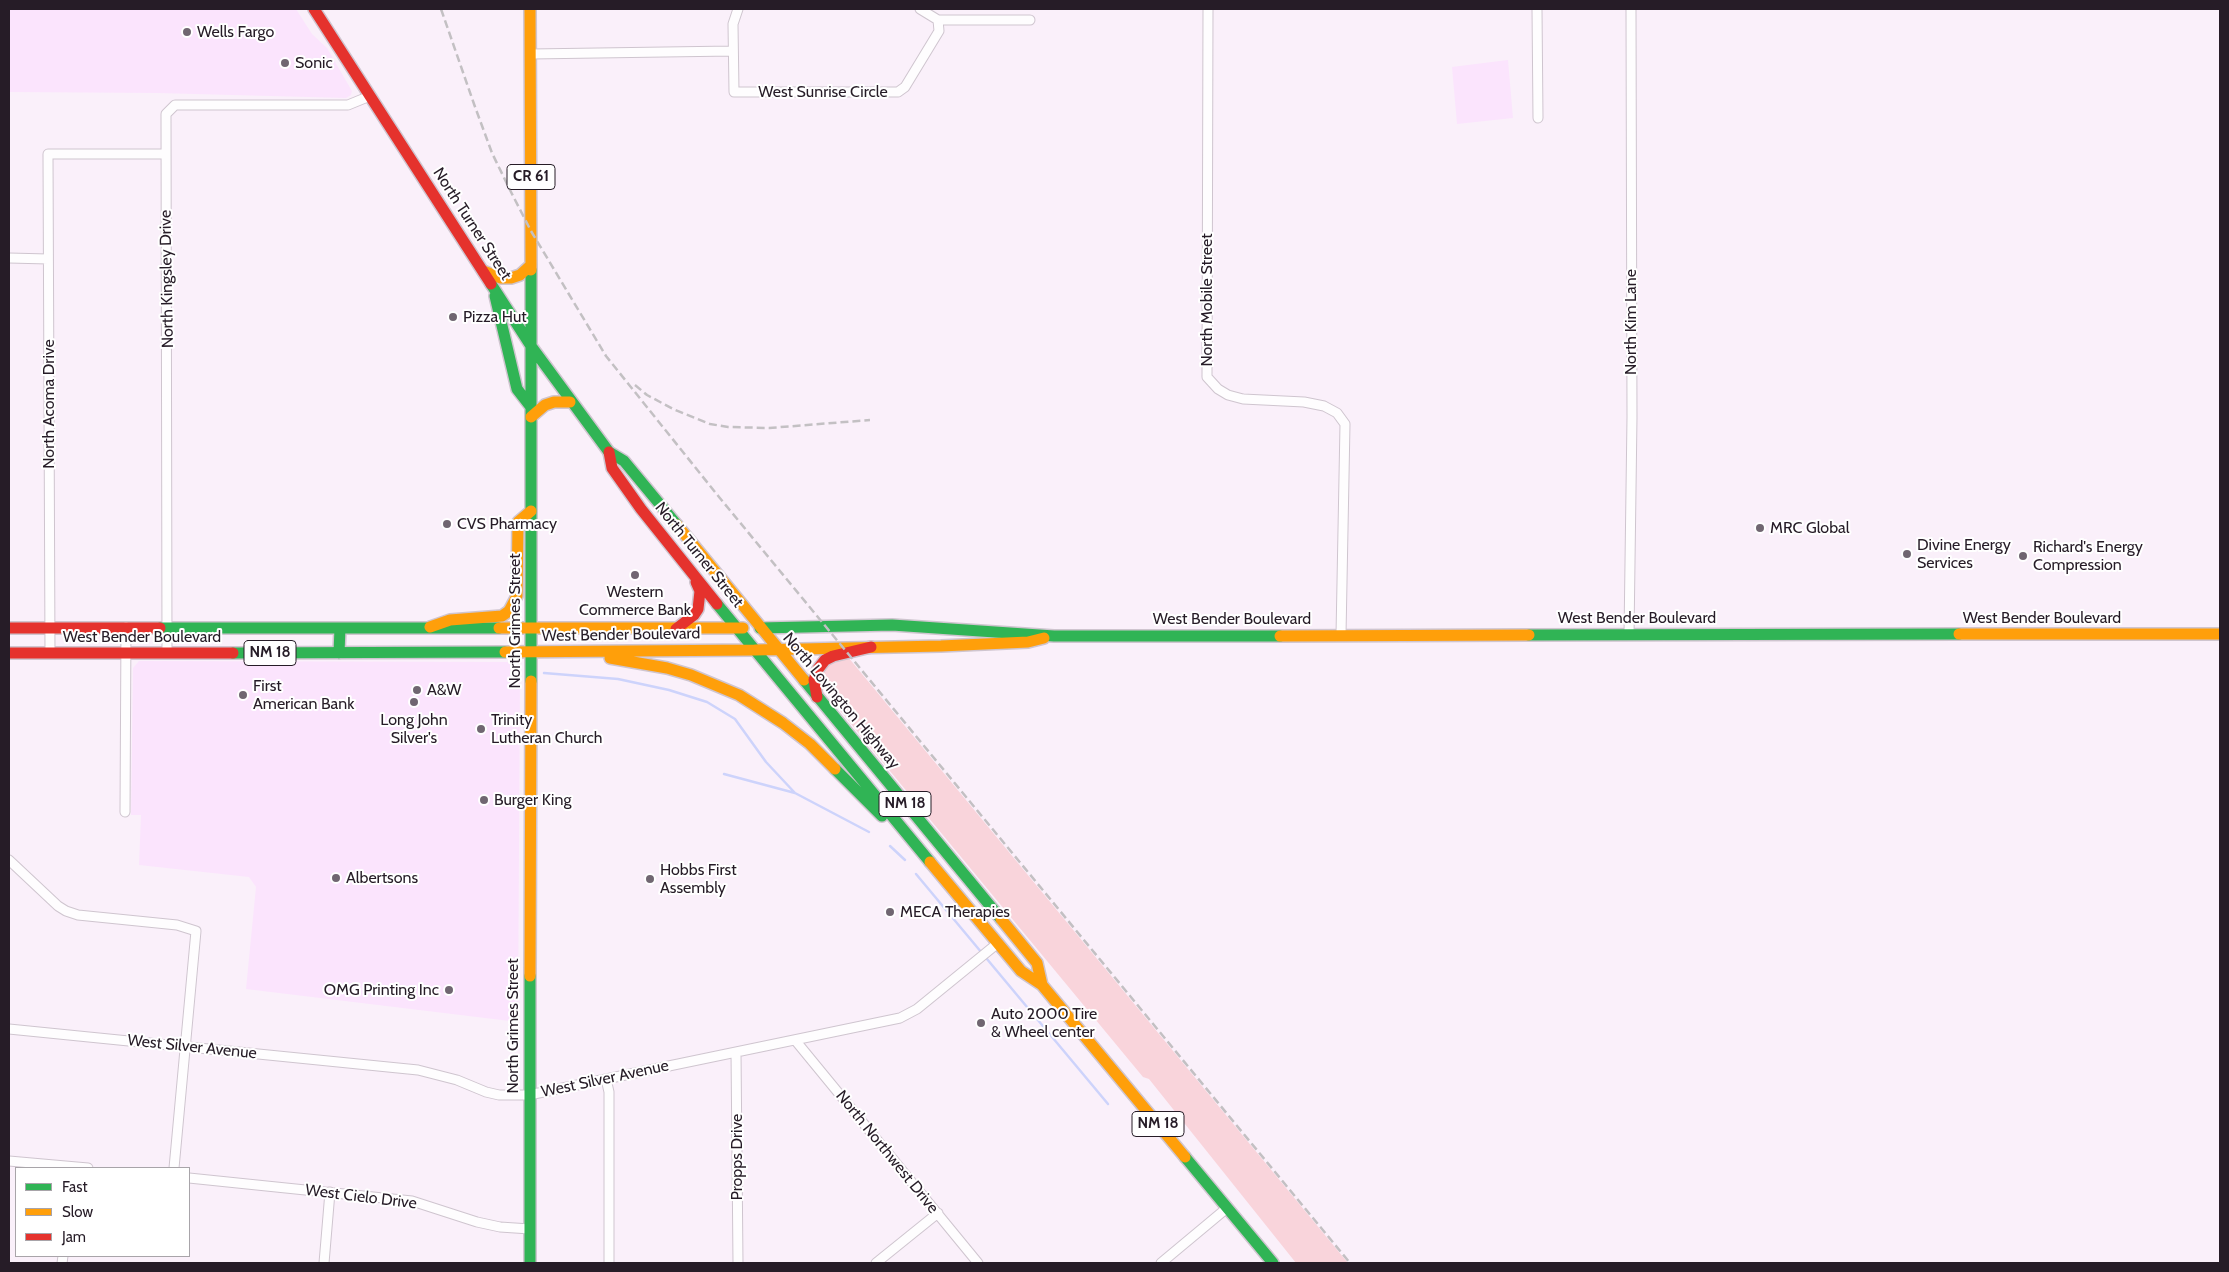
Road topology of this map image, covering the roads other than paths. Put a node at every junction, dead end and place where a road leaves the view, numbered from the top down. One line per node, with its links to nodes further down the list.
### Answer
1 (314, 9): 12 (main road, North Turner Street)
2 (530, 9): 11 (main road, North Grimes Street / CR 61)
3 (738, 9): 10 (street, West Sunrise Circle)
4 (920, 9): 8 (street)
5 (1208, 9): 37 (street, North Mobile Street)
6 (1537, 9): 13 (street)
7 (1631, 9): 38 (street, North Kim Lane)
8 (938, 20): 9 (street); 10 (street, West Sunrise Circle)
9 (1030, 20)
10 (732, 51): 11 (street)
11 (530, 54): 17 (main road, North Grimes Street / CR 61)
12 (370, 96): 14 (street, North Kingsley Drive); 18 (main road, North Turner Street)
13 (1538, 118)
14 (166, 154): 16 (street, North Acoma Drive); 27 (street, North Kingsley Drive)
15 (9, 258): 16 (street)
16 (48, 259): 26 (street, North Acoma Drive)
17 (531, 265): 18 (main road); 20 (main road, North Grimes Street / CR 61)
18 (483, 271): 19 (main road, North Turner Street)
19 (494, 288): 20 (main road, North Turner Street); 22 (main road)
20 (531, 346): 21 (main road, North Turner Street); 22 (main road, North Grimes Street / CR 61)
21 (570, 402): 22 (main road); 23 (main road, North Turner Street)
22 (531, 412): 24 (main road, North Grimes Street / CR 61)
23 (608, 452): 25 (main road, North Turner Street); 33 (main road, North Turner Street)
24 (531, 510): 31 (main road); 35 (main road, North Grimes Street / CR 61)
25 (692, 574): 32 (main road, North Turner Street); 34 (main road)
26 (49, 627): 28 (main road, West Bender Boulevard / NM 18); 29 (main road, West Bender Boulevard / NM 18); 46 (street, North Acoma Drive)
27 (167, 627): 29 (main road, West Bender Boulevard / NM 18); 30 (main road, West Bender Boulevard / NM 18); 48 (street, North Kingsley Drive)
28 (9, 628)
29 (126, 628): 47 (street)
30 (340, 628): 31 (main road, West Bender Boulevard / NM 18); 49 (main road)
31 (427, 628): 35 (main road, West Bender Boulevard / NM 18)
32 (738, 628): 33 (main road, West Bender Boulevard / NM 18); 34 (main road, West Bender Boulevard / NM 18); 42 (main road, North Turner Street)
33 (760, 628): 39 (main road, West Bender Boulevard); 41 (main road, North Lovington Highway / NM 18)
34 (676, 629): 35 (main road, West Bender Boulevard / NM 18)
35 (531, 630): 43 (main road, North Grimes Street / CR 61)
36 (2220, 634): 38 (main road, West Bender Boulevard)
37 (1341, 635): 38 (main road, West Bender Boulevard); 39 (main road, West Bender Boulevard)
38 (1629, 635)
39 (1054, 636): 40 (main road, West Bender Boulevard)
40 (871, 647): 41 (main road, West Bender Boulevard); 50 (main road)
41 (777, 649): 42 (main road, West Bender Boulevard); 50 (main road, North Lovington Highway / NM 18)
42 (755, 650): 44 (main road, West Bender Boulevard / NM 18); 52 (main road, North Lovington Highway / NM 18)
43 (531, 652): 44 (main road, West Bender Boulevard / NM 18); 49 (main road, West Bender Boulevard / NM 18); 61 (main road, North Grimes Street / CR 61)
44 (577, 652): 52 (main road)
45 (9, 653): 46 (main road, West Bender Boulevard / NM 18)
46 (50, 653): 47 (main road, West Bender Boulevard / NM 18)
47 (126, 653): 48 (main road, West Bender Boulevard / NM 18); 51 (street)
48 (167, 653): 49 (main road, West Bender Boulevard / NM 18)
49 (340, 653)
50 (817, 698): 55 (main road, North Lovington Highway / NM 18)
51 (125, 812)
52 (901, 825): 54 (main road, North Lovington Highway / NM 18)
53 (9, 860): 58 (street)
54 (998, 943): 55 (main road, North Lovington Highway / NM 18); 57 (street, West Silver Avenue)
55 (1042, 985): 67 (main road, North Lovington Highway / NM 18)
56 (9, 1029): 58 (street, West Silver Avenue)
57 (796, 1040): 59 (street, West Silver Avenue); 68 (street, North Northwest Drive)
58 (186, 1047): 61 (street, West Silver Avenue); 64 (street)
59 (736, 1052): 60 (street, West Silver Avenue); 73 (street, Propps Drive)
60 (606, 1079): 61 (street, West Silver Avenue); 72 (street)
61 (529, 1095): 69 (main road, North Grimes Street / CR 61)
62 (9, 1160): 63 (street)
63 (72, 1167)
64 (174, 1167)
65 (190, 1178): 66 (street, West Cielo Drive)
66 (330, 1192): 69 (street, West Cielo Drive); 70 (street)
67 (1227, 1208): 76 (street); 77 (main road, North Lovington Highway / NM 18)
68 (938, 1213): 74 (street); 75 (street, North Northwest Drive)
69 (530, 1229): 71 (main road, North Grimes Street / CR 61)
70 (324, 1263)
71 (530, 1263)
72 (608, 1263)
73 (738, 1263)
74 (876, 1263)
75 (978, 1263)
76 (1161, 1263)
77 (1273, 1263)

